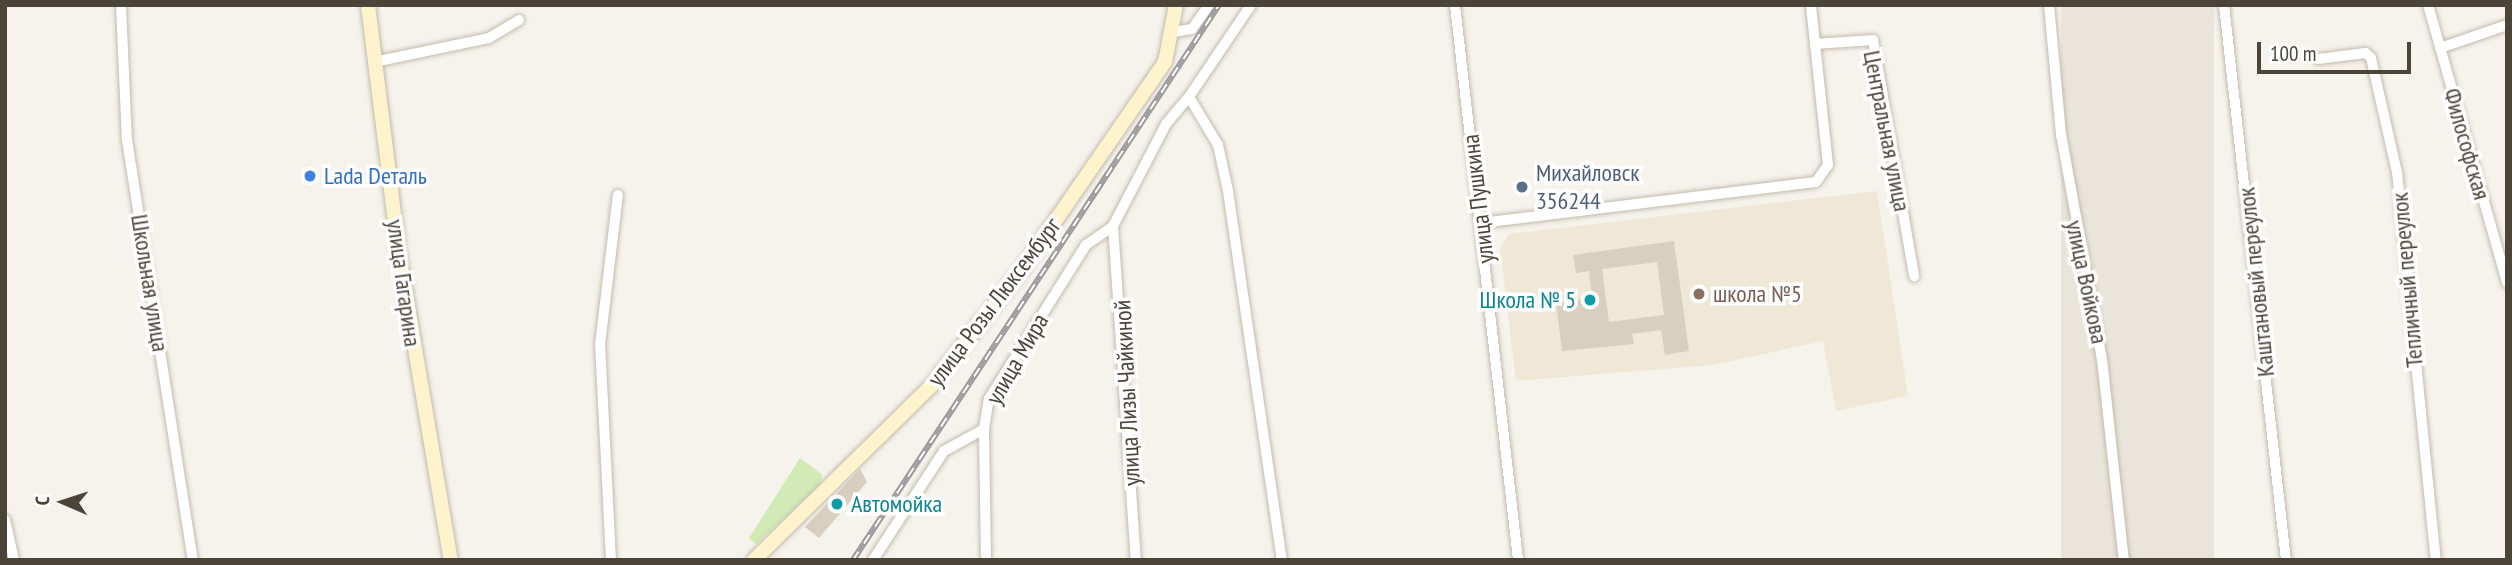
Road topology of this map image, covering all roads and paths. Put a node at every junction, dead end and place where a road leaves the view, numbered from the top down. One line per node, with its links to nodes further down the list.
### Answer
1 (121, 5): 27 (street, Школьная улица)
2 (368, 5): 17 (main road, улица Гагарина)
3 (1176, 5): 13 (main road, улица Розы Люксембург)
4 (1209, 5): 13 (street)
5 (1251, 5): 18 (street)
6 (1455, 5): 20 (street, улица Пушкина)
7 (1811, 5): 14 (street)
8 (2049, 5): 36 (street, улица Войкова)
9 (2224, 5): 37 (street, Каштановый переулок)
10 (2428, 5): 15 (street, Философская)
11 (519, 20): 17 (street)
12 (2507, 25): 15 (street)
13 (1173, 32): 30 (main road, улица Розы Люксембург)
14 (1815, 44): 20 (street); 22 (street, Центральная улица)
15 (2440, 48): 23 (street, Философская)
16 (2318, 60): 38 (street, Тепличный переулок)
17 (374, 62): 28 (main road, улица Гагарина)
18 (1189, 97): 21 (street); 34 (street)
19 (618, 195): 29 (street)
20 (1481, 223): 35 (street, улица Пушкина)
21 (1113, 226): 24 (street, улица Мира); 33 (street, улица Лизы Чайкиной)
22 (1914, 276)
23 (2507, 283)
24 (984, 429): 31 (street); 32 (street, улица Мира)
25 (5, 520): 26 (street)
26 (14, 560)
27 (193, 560)
28 (451, 560)
29 (611, 560)
30 (754, 560)
31 (873, 560)
32 (986, 560)
33 (1136, 560)
34 (1282, 560)
35 (1518, 560)
36 (2124, 560)
37 (2286, 560)
38 (2436, 560)

